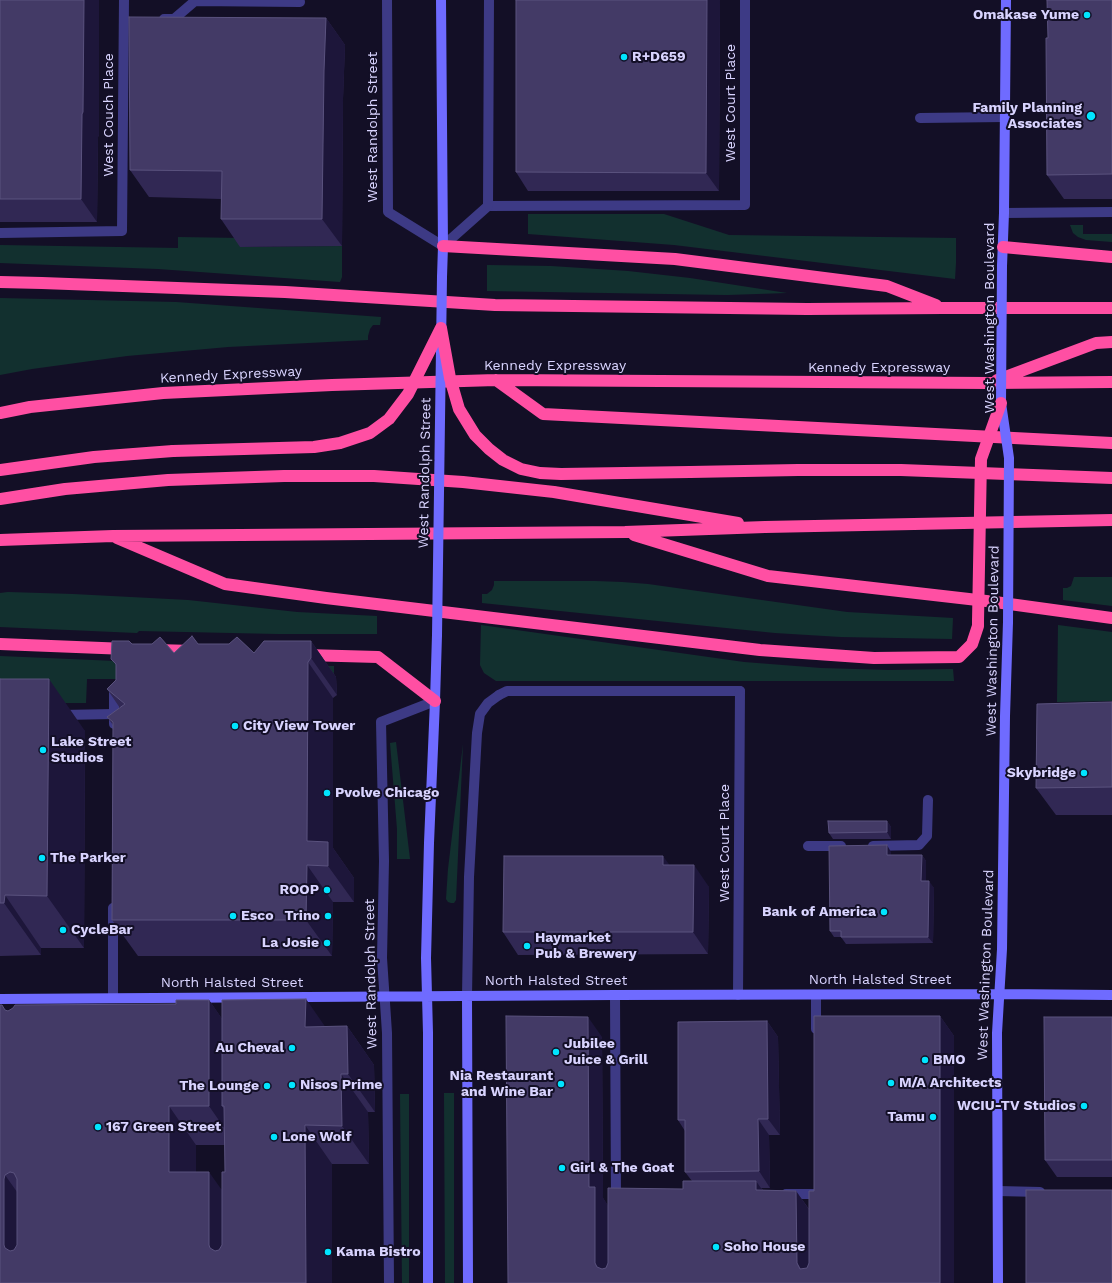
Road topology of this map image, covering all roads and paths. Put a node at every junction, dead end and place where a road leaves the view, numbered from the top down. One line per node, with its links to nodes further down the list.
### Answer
1 (124, 0): 15 (street, West Couch Place)
2 (195, 0): 8 (street); 9 (street)
3 (387, 0): 16 (street, West Randolph Street)
4 (441, 0): 16 (main road, West Randolph Street)
5 (489, 0): 12 (street)
6 (746, 0): 12 (street, West Court Place)
7 (1006, 0): 10 (main road, West Washington Boulevard)
8 (300, 2)
9 (155, 19)
10 (1004, 117): 11 (street); 14 (main road, West Washington Boulevard)
11 (920, 118)
12 (488, 206): 16 (street)
13 (1112, 212): 14 (street)
14 (1004, 213): 17 (main road, West Washington Boulevard)
15 (0, 233)
16 (443, 246): 20 (highway); 22 (main road, West Randolph Street, bridge)
17 (1003, 247): 18 (highway); 27 (main road, West Washington Boulevard, bridge)
18 (1112, 257)
19 (0, 282): 20 (highway)
20 (943, 308): 21 (highway)
21 (1112, 308)
22 (441, 328): 30 (highway, bridge); 31 (highway, bridge); 45 (main road, West Randolph Street, bridge)
23 (1112, 342): 26 (highway)
24 (496, 380): 26 (highway, Kennedy Expressway); 28 (highway, Kennedy Expressway); 29 (highway)
25 (1112, 382): 26 (highway, Kennedy Expressway)
26 (989, 383)
27 (1001, 403): 38 (highway, bridge); 55 (main road, West Washington Boulevard, bridge)
28 (0, 413)
29 (1112, 443)
30 (0, 470)
31 (1112, 478)
32 (0, 499): 35 (highway)
33 (1090, 520): 34 (highway); 35 (highway); 36 (highway)
34 (1112, 520)
35 (765, 527): 37 (highway)
36 (1112, 529)
37 (625, 532): 38 (highway); 40 (highway)
38 (113, 536): 39 (highway)
39 (0, 540)
40 (1112, 618)
41 (0, 644): 42 (highway)
42 (208, 652)
43 (293, 654): 45 (highway)
44 (114, 690): 46 (street)
45 (435, 701): 59 (street, West Randolph Street); 60 (main road, West Randolph Street)
46 (114, 714): 47 (street); 48 (street)
47 (55, 715)
48 (114, 730)
49 (928, 800): 52 (street)
50 (808, 846): 51 (street)
51 (848, 846)
52 (864, 846)
53 (113, 896): 62 (street)
54 (816, 994): 55 (main road, North Halsted Street); 57 (main road, North Halsted Street); 64 (street)
55 (1000, 994): 58 (main road, North Halsted Street); 65 (main road, West Washington Boulevard)
56 (615, 995): 57 (main road, North Halsted Street); 61 (main road, North Halsted Street); 69 (street)
57 (738, 995): 61 (street, West Court Place)
58 (1112, 995)
59 (384, 996): 60 (main road, North Halsted Street); 62 (main road, North Halsted Street); 70 (street, West Randolph Street)
60 (426, 996): 61 (main road, North Halsted Street); 71 (main road, West Randolph Street)
61 (467, 996): 72 (main road)
62 (113, 998): 63 (main road, North Halsted Street)
63 (0, 999)
64 (816, 1037)
65 (998, 1191): 66 (street); 73 (main road, West Washington Boulevard)
66 (1053, 1192)
67 (779, 1194): 68 (street)
68 (817, 1194)
69 (616, 1210)
70 (389, 1283)
71 (428, 1283)
72 (468, 1283)
73 (998, 1283)

